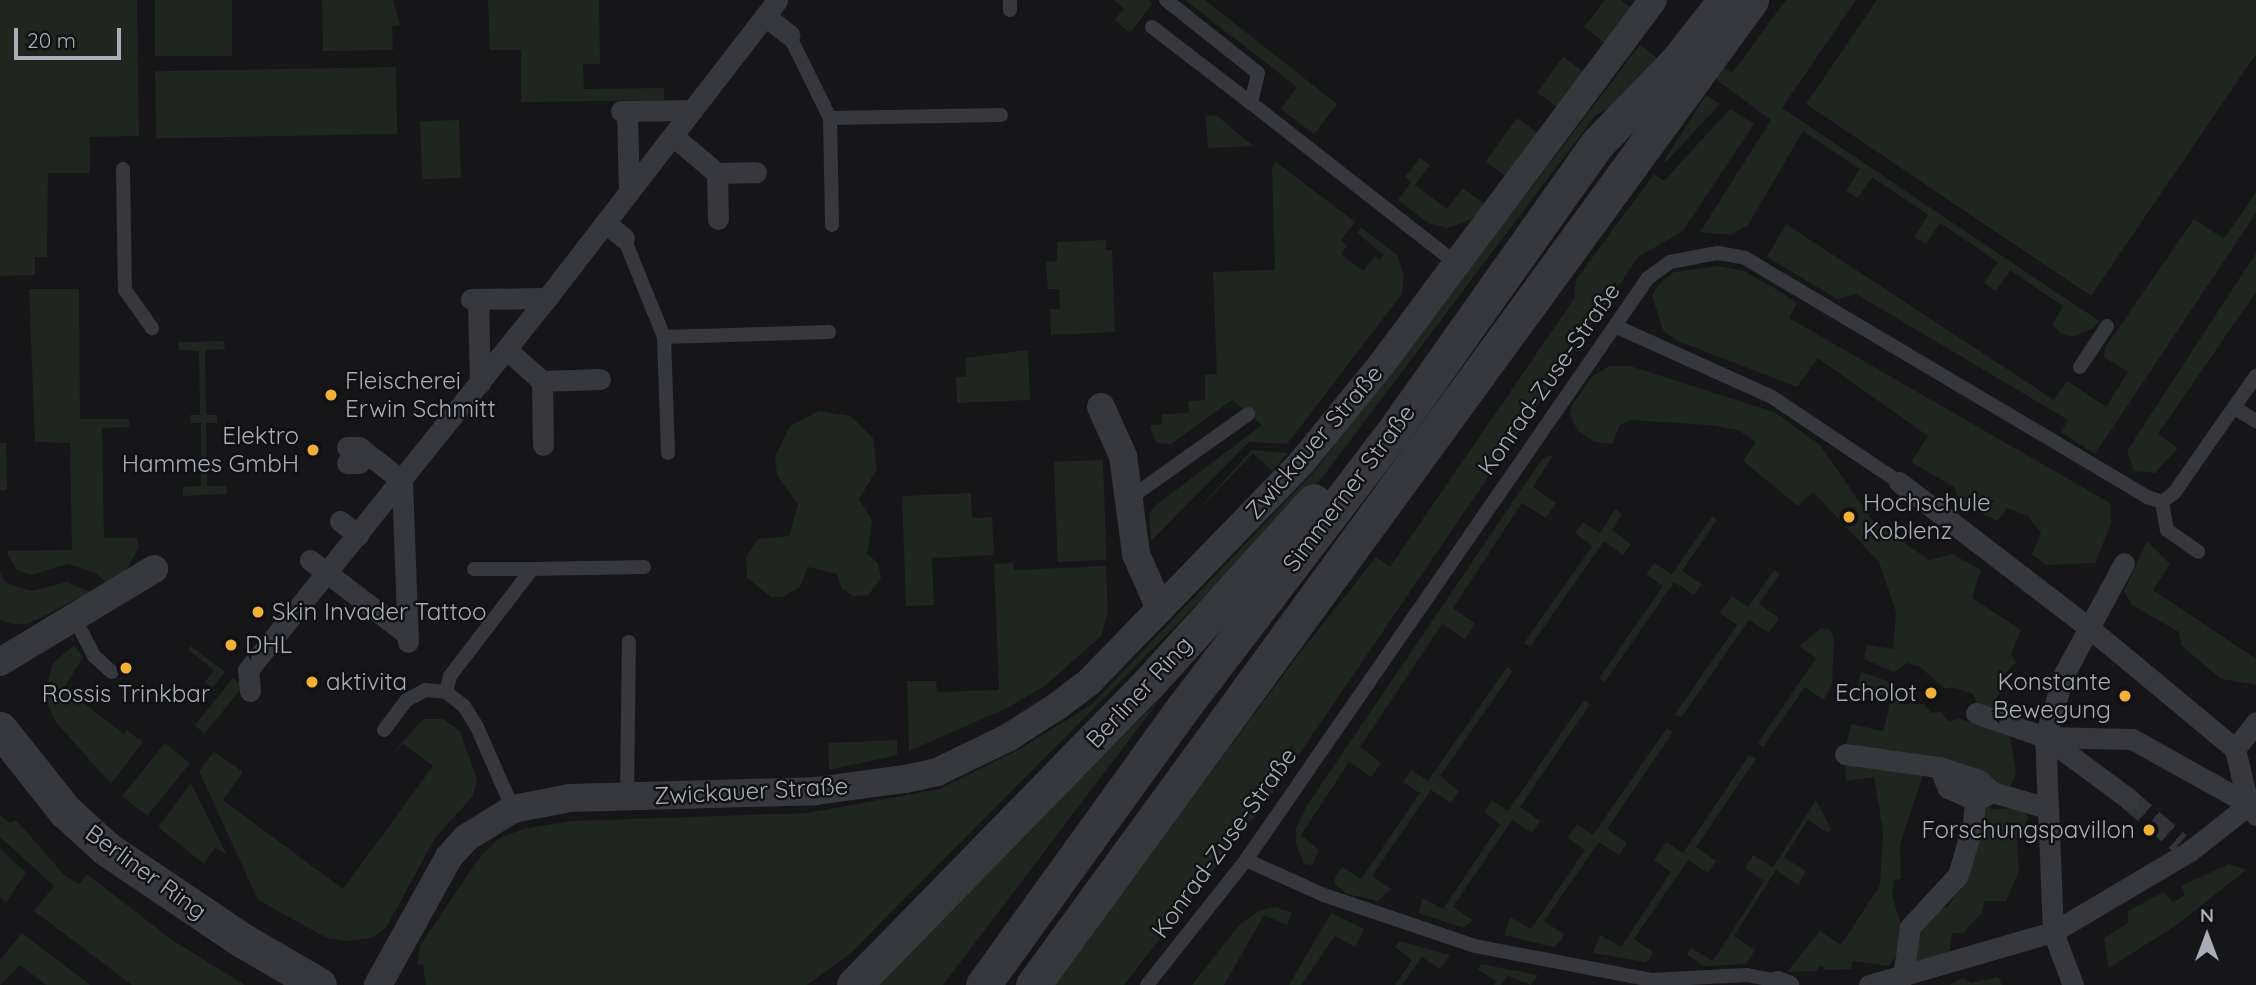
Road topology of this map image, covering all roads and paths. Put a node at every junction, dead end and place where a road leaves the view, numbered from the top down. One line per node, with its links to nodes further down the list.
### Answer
1 (1166, 0): 8 (lane)
2 (1653, 0): 21 (street, Zwickauer Straße)
3 (1725, 0): 38 (street, Simmerner Straße)
4 (1751, 0): 87 (street, Simmerner Straße)
5 (771, 8): 7 (street); 9 (street)
6 (1152, 27): 8 (lane)
7 (789, 35): 11 (lane)
8 (1251, 103): 21 (lane)
9 (693, 110): 12 (street); 16 (street)
10 (1001, 115): 11 (lane)
11 (830, 118): 19 (lane)
12 (673, 136): 15 (street); 16 (street)
13 (123, 169): 25 (lane)
14 (756, 172): 15 (street)
15 (717, 173): 17 (street)
16 (629, 192): 18 (street)
17 (718, 219)
18 (605, 223): 20 (street); 22 (street)
19 (832, 225)
20 (624, 238): 27 (lane)
21 (1456, 263): 55 (street, Zwickauer Straße)
22 (547, 298): 28 (street); 33 (street)
23 (1615, 326): 43 (lane); 45 (lane, Konrad-Zuse-Straße); 76 (lane, Konrad-Zuse-Straße)
24 (2107, 326): 29 (lane)
25 (152, 328)
26 (829, 332): 27 (lane)
27 (664, 337): 40 (lane)
28 (506, 349): 32 (street); 33 (street)
29 (2080, 367)
30 (2256, 376): 35 (lane)
31 (600, 379): 32 (street)
32 (542, 381): 39 (street)
33 (480, 383): 42 (street)
34 (1101, 407): 44 (street)
35 (2235, 408): 37 (lane); 45 (lane)
36 (1248, 414): 44 (lane)
37 (2256, 421)
38 (1391, 435): 78 (street, Berliner Ring); 86 (street, Simmerner Straße)
39 (543, 445)
40 (668, 453)
41 (347, 455): 42 (street)
42 (402, 481): 47 (street); 54 (street)
43 (1899, 482): 57 (street)
44 (1130, 498): 55 (street)
45 (2162, 502): 48 (lane)
46 (340, 521): 47 (street)
47 (358, 535): 54 (street)
48 (2198, 552)
49 (2117, 560): 57 (street)
50 (644, 567): 53 (lane)
51 (154, 569): 56 (street)
52 (474, 569): 53 (lane)
53 (532, 569): 62 (lane)
54 (320, 581): 60 (street)
55 (1160, 609): 71 (street, Zwickauer Straße)
56 (74, 617): 59 (street); 61 (lane)
57 (2087, 626): 67 (street); 68 (street)
58 (629, 642): 71 (lane)
59 (0, 662)
60 (246, 668)
61 (113, 672)
62 (446, 692): 66 (lane); 75 (lane)
63 (1976, 713): 67 (street)
64 (2256, 722): 68 (street)
65 (0, 729): 82 (street, Berliner Ring)
66 (384, 730)
67 (2045, 737): 72 (street); 73 (street); 74 (street)
68 (2235, 749): 73 (street)
69 (1845, 754): 70 (street)
70 (1984, 796): 74 (street); 79 (street)
71 (627, 797): 75 (street, Zwickauer Straße)
72 (2129, 799)
73 (2254, 807): 77 (street)
74 (2047, 808): 77 (street)
75 (513, 809): 83 (street, Zwickauer Straße)
76 (1245, 860): 80 (lane); 88 (lane, Konrad-Zuse-Straße)
77 (2053, 932): 79 (street); 81 (street)
78 (887, 950): 84 (street, Berliner Ring); 85 (street, Berliner Ring)
79 (1903, 977): 89 (street)
80 (1782, 983)
81 (2080, 983)
82 (318, 985)
83 (377, 985)
84 (837, 985)
85 (854, 985)
86 (983, 985)
87 (1033, 985)
88 (1147, 985)
89 (1869, 985)

